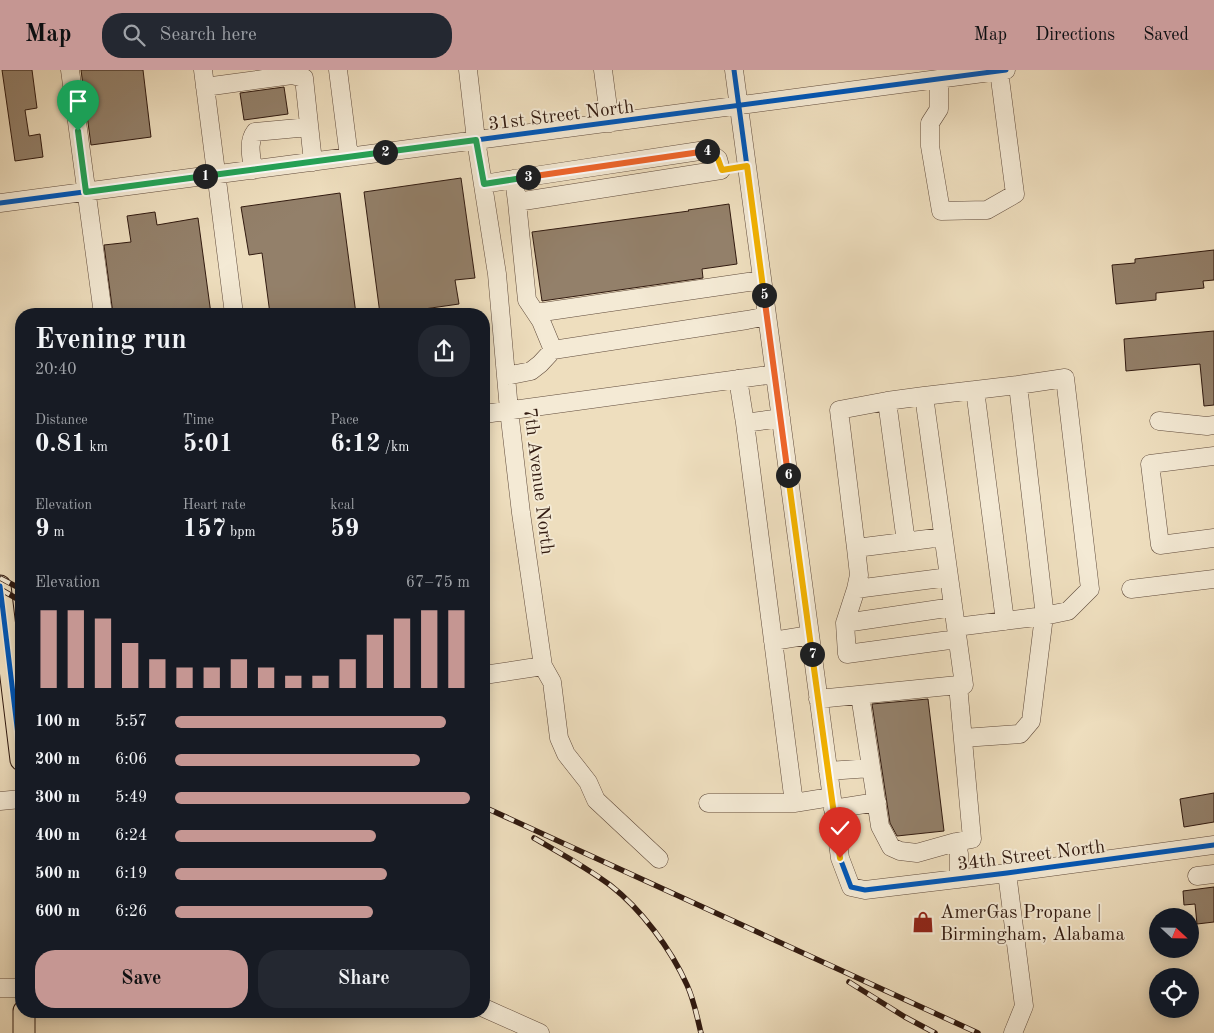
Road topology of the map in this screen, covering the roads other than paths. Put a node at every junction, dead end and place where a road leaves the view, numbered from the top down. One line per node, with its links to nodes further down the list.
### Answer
1 (70, 70): 22 (street)
2 (338, 70): 14 (street)
3 (468, 70): 13 (street, 7th Avenue North)
4 (603, 70): 11 (street)
5 (734, 70): 10 (street)
6 (998, 71): 9 (street, 31st Street North); 9 (street)
7 (901, 77): 9 (street, 31st Street North); 10 (street, 31st Street North)
8 (204, 78): 12 (street); 19 (street)
9 (939, 79)
10 (738, 105): 11 (street, 31st Street North); 16 (street)
11 (610, 123): 13 (street, 31st Street North)
12 (309, 127): 15 (street); 17 (street)
13 (476, 140): 14 (street, 31st Street North); 21 (street, 7th Avenue North)
14 (349, 157): 15 (street, 31st Street North)
15 (313, 162): 17 (street, 31st Street North)
16 (747, 166): 18 (street); 25 (street)
17 (253, 170): 19 (street, 31st Street North)
18 (722, 170): 20 (street); 23 (street)
19 (216, 175): 22 (street, 31st Street North); 27 (street)
20 (514, 179): 21 (street); 23 (street)
21 (484, 184): 32 (street, 7th Avenue North)
22 (86, 192): 24 (street, 31st Street North); 26 (street)
23 (517, 202): 28 (street)
24 (0, 203)
25 (762, 280): 28 (street); 29 (street)
26 (102, 308)
27 (233, 308)
28 (536, 313): 30 (street)
29 (767, 316): 30 (street); 31 (street)
30 (553, 350): 32 (street)
31 (775, 374): 33 (street); 40 (street)
32 (506, 376): 38 (street, 7th Avenue North)
33 (738, 379): 38 (street); 42 (street)
34 (1018, 385): 35 (street); 55 (street); 55 (street)
35 (975, 390): 36 (street); 56 (street)
36 (924, 396): 37 (street); 45 (street)
37 (887, 401): 47 (street); 48 (street)
38 (509, 410): 39 (street); 61 (street, 7th Avenue North)
39 (490, 413)
40 (781, 418): 42 (street); 59 (street)
41 (1160, 421): 43 (street)
42 (745, 423): 60 (street)
43 (1214, 425)
44 (1214, 456): 46 (street)
45 (943, 537): 47 (street); 49 (street)
46 (1214, 538)
47 (906, 542): 48 (street)
48 (856, 548): 52 (street)
49 (949, 577): 52 (street); 54 (street)
50 (1214, 579): 53 (street)
51 (0, 586): 66 (main road)
52 (856, 589): 57 (street)
53 (1131, 589)
54 (953, 607): 57 (street); 58 (street)
55 (1044, 616): 56 (street); 67 (street)
56 (1005, 621): 58 (street)
57 (845, 624): 58 (street)
58 (956, 633): 63 (street)
59 (810, 635): 60 (street); 65 (street)
60 (773, 641): 74 (street)
61 (543, 666): 62 (street); 78 (street, 7th Avenue North)
62 (490, 674)
63 (958, 685): 64 (street); 67 (street)
64 (860, 695): 65 (street); 68 (street)
65 (818, 699): 69 (street)
66 (15, 710)
67 (963, 738): 76 (street)
68 (871, 768): 69 (street); 72 (street)
69 (828, 771): 75 (street)
70 (15, 800): 71 (street)
71 (0, 801)
72 (877, 802): 75 (street); 76 (street)
73 (708, 803): 74 (street)
74 (794, 803): 75 (street)
75 (832, 803): 80 (street, 34th Street North)
76 (956, 842): 80 (street)
77 (1214, 844): 79 (street, 34th Street North)
78 (658, 859)
79 (1007, 873): 80 (street, 34th Street North); 87 (street)
80 (959, 879)
81 (0, 988): 82 (street)
82 (15, 988)
83 (490, 1011): 86 (street)
84 (24, 1018): 85 (main road)
85 (24, 1033)
86 (540, 1033)
87 (1012, 1033)

